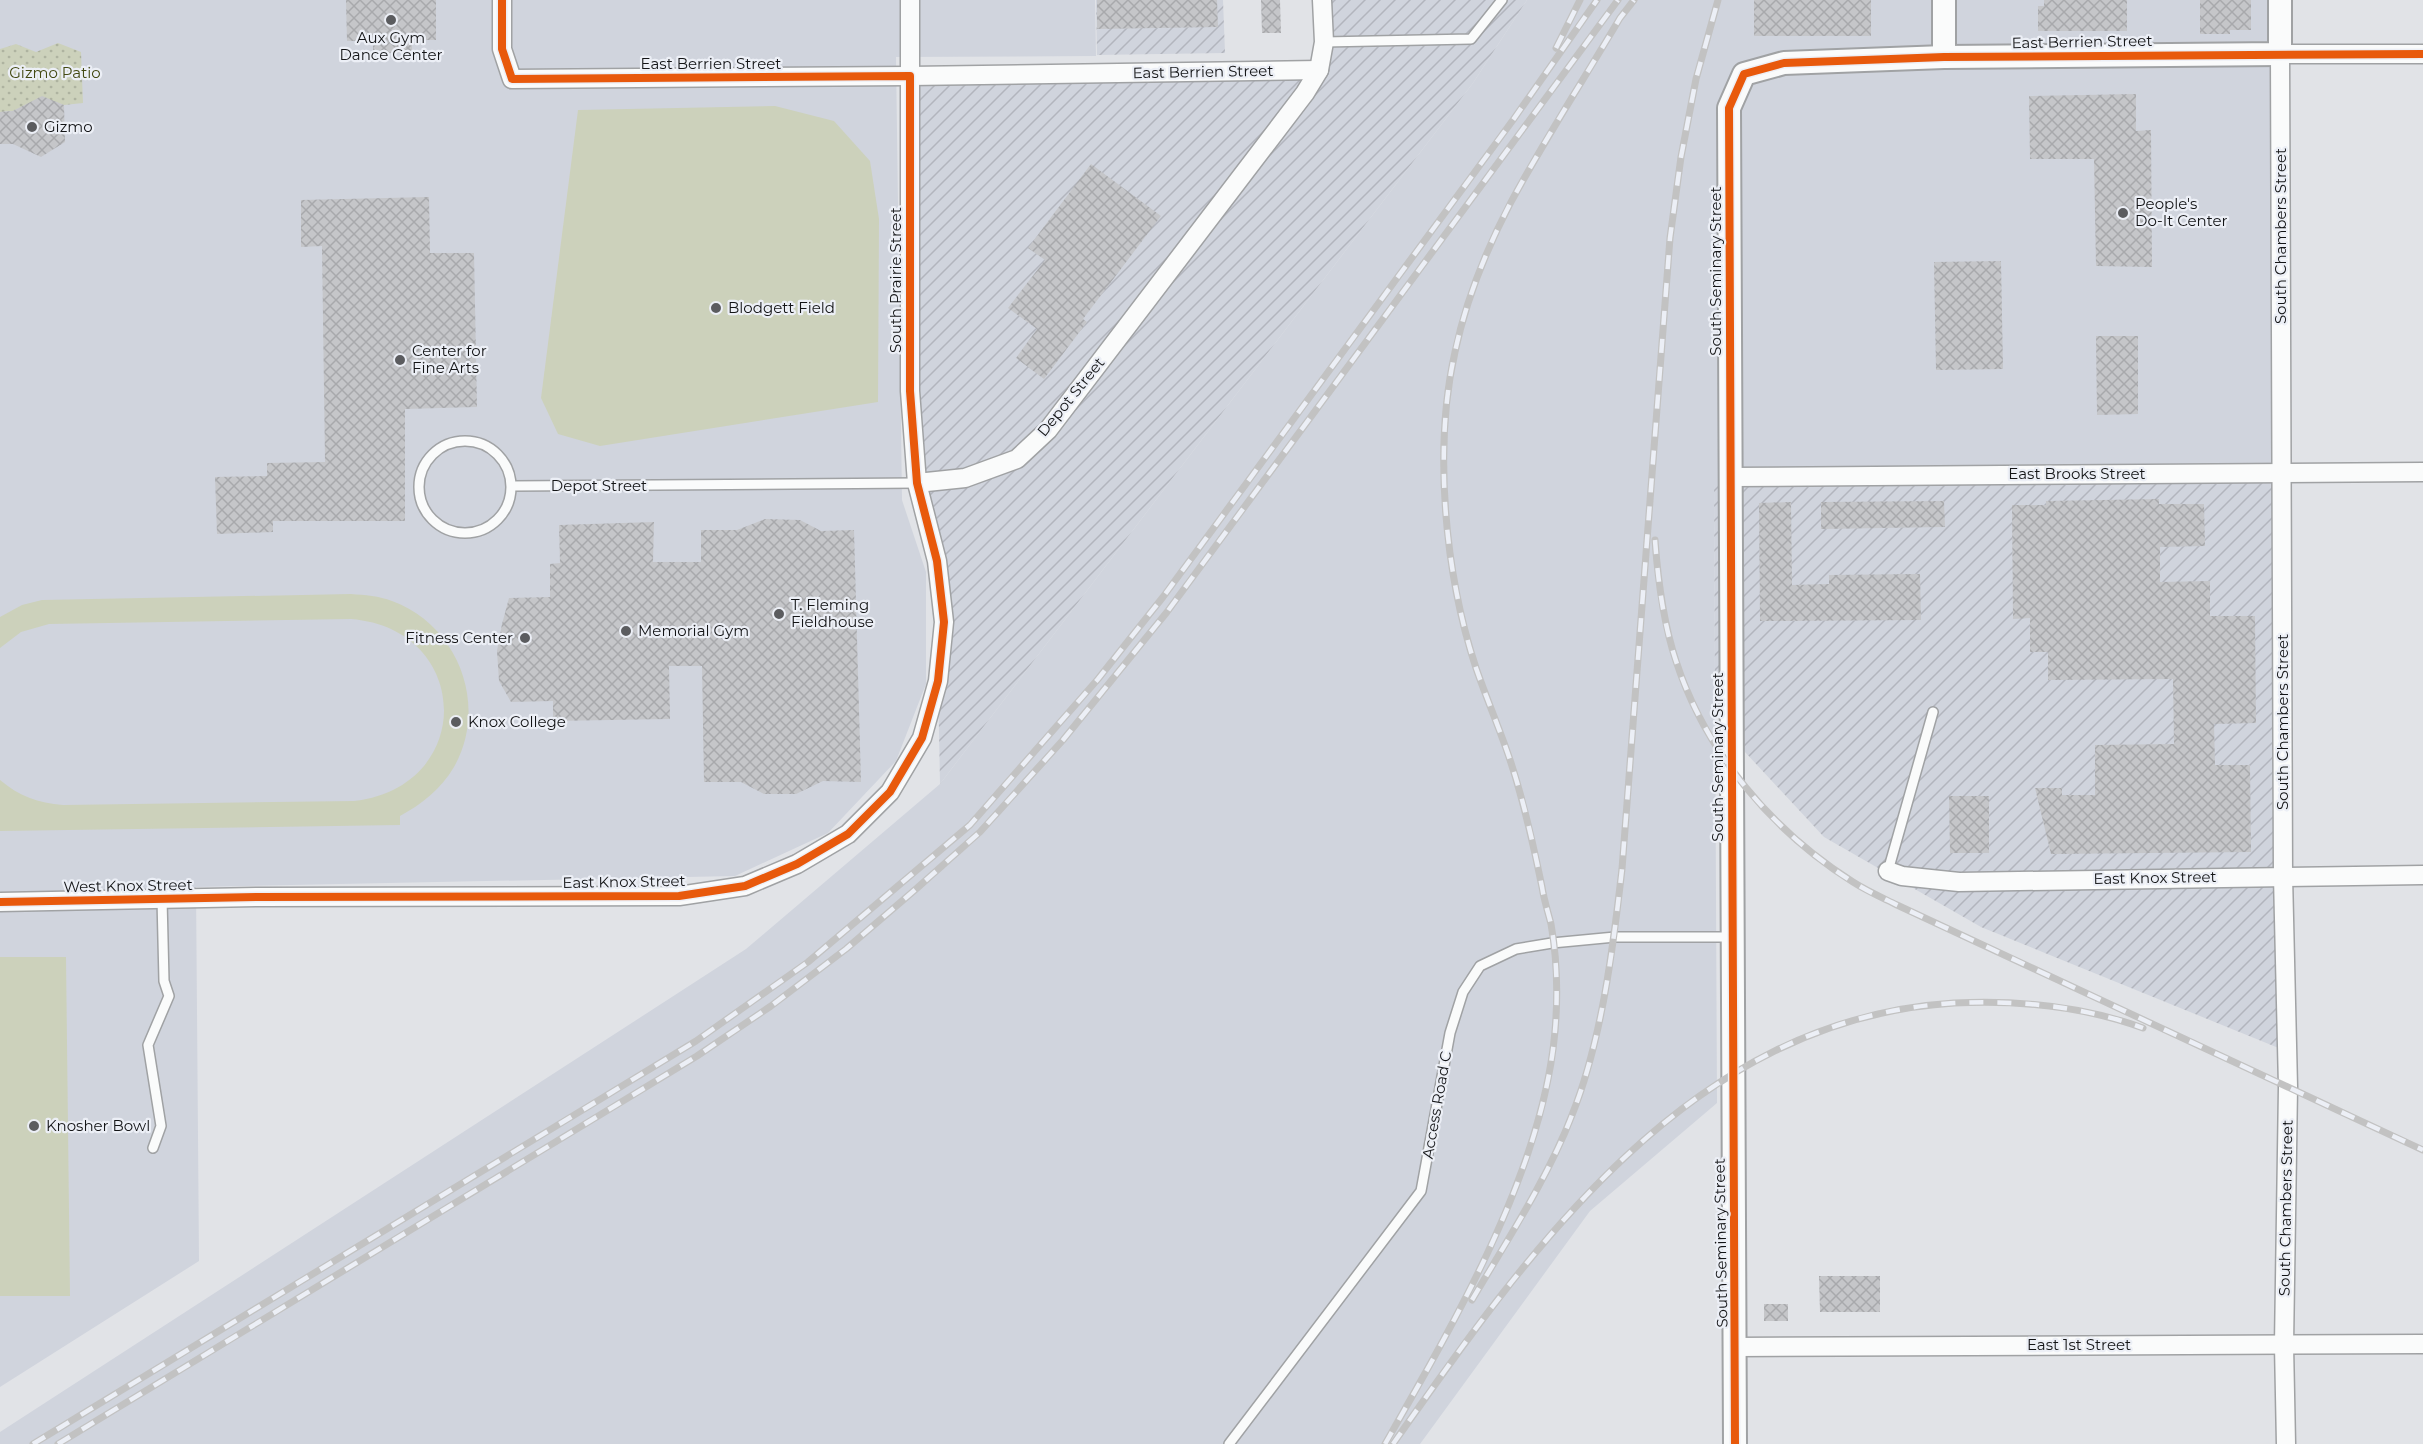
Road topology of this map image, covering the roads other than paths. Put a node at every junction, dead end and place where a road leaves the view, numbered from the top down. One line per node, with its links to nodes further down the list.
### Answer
1 (502, 0): 13 (street, East Berrien Street)
2 (910, 0): 13 (street, South Prairie Street)
3 (1322, 0): 7 (street)
4 (1502, 0): 7 (lane)
5 (1944, 0): 10 (street)
6 (2280, 0): 8 (street, South Chambers Street)
7 (1324, 42): 11 (street)
8 (2280, 54): 9 (street, East Berrien Street); 10 (street, East Berrien Street); 14 (street, South Chambers Street)
9 (2423, 54)
10 (1944, 57): 12 (street, East Berrien Street)
11 (1319, 70): 13 (street, East Berrien Street); 17 (street, Depot Street)
12 (1744, 74): 16 (street, South Seminary Street)
13 (910, 76): 17 (street, South Prairie Street)
14 (2282, 472): 15 (street, East Brooks Street); 16 (street, East Brooks Street); 22 (street, South Chambers Street)
15 (2423, 472)
16 (1731, 477): 26 (street, South Seminary Street)
17 (917, 483): 18 (lane, Depot Street); 23 (street, East Knox Street)
18 (512, 486): 18 (lane)
19 (1933, 712): 20 (lane)
20 (1888, 871): 22 (street, East Knox Street)
21 (2423, 875): 22 (street, East Knox Street)
22 (2283, 876): 29 (street, South Chambers Street)
23 (257, 897): 24 (street, West Knox Street)
24 (162, 899): 25 (street, West Knox Street); 27 (lane)
25 (0, 902)
26 (1734, 937): 30 (street, South Seminary Street); 31 (lane, Access Road C)
27 (153, 1148)
28 (2423, 1344): 29 (street, East 1st Street)
29 (2284, 1345): 30 (street, East 1st Street); 33 (street, South Chambers Street)
30 (1736, 1347): 32 (street, South Seminary Street)
31 (1229, 1444)
32 (1735, 1444)
33 (2286, 1444)

